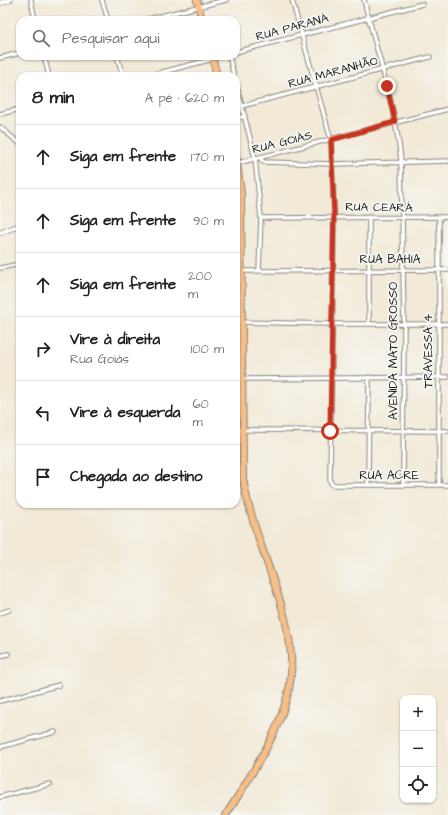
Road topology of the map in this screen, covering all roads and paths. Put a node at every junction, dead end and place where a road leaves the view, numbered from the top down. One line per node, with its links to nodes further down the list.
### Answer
1 (10, 0): 9 (street)
2 (30, 0): 12 (street)
3 (102, 0): 13 (street)
4 (197, 0): 11 (highway)
5 (226, 0): 8 (street)
6 (292, 0): 17 (street)
7 (364, 0): 16 (street)
8 (211, 2): 11 (street)
9 (0, 3)
10 (422, 4): 16 (street, RUA PARANÁ)
11 (198, 7): 14 (street); 15 (highway)
12 (34, 16)
13 (107, 16)
14 (161, 16)
15 (201, 16)
16 (368, 17): 17 (street, RUA PARANÁ); 27 (street)
17 (303, 34): 18 (street, RUA PARANÁ); 33 (street)
18 (240, 51)
19 (16, 54): 21 (street)
20 (430, 57): 27 (street, RUA MARANHÃO)
21 (0, 58)
22 (45, 60): 28 (street)
23 (118, 60): 29 (street)
24 (202, 60): 30 (street)
25 (213, 60): 31 (highway)
26 (230, 60): 32 (street)
27 (382, 69): 33 (street, RUA MARANHÃO); 41 (street)
28 (48, 72)
29 (121, 72)
30 (161, 72)
31 (216, 72)
32 (233, 72)
33 (317, 86): 35 (street, RUA MARANHÃO); 43 (street)
34 (240, 98): 35 (street)
35 (242, 106): 39 (street)
36 (448, 109): 41 (street, RUA GOIÁS)
37 (16, 110): 38 (street)
38 (0, 114)
39 (245, 116): 40 (street); 46 (street)
40 (240, 118)
41 (395, 122): 43 (street, RUA GOIÁS); 49 (street, AVENIDA MATO GROSSO)
42 (0, 127): 44 (street)
43 (331, 140): 45 (street, RUA GOIÁS); 50 (street)
44 (16, 141)
45 (260, 157): 46 (street, RUA GOIÁS); 50 (street)
46 (254, 158): 48 (street, RUA GOIÁS); 56 (street)
47 (448, 161): 49 (street)
48 (240, 162)
49 (401, 162): 50 (street); 53 (street, AVENIDA MATO GROSSO)
50 (333, 164): 51 (street)
51 (333, 217): 52 (street, RUA CEARÁ); 56 (street, RUA CEARÁ); 62 (street)
52 (368, 217): 53 (street, RUA CEARÁ); 63 (street)
53 (403, 217): 54 (street, RUA CEARÁ); 64 (street, AVENIDA MATO GROSSO)
54 (439, 217): 55 (street, RUA CEARÁ); 65 (street, TRAVESSA 4)
55 (448, 217)
56 (261, 218): 68 (street)
57 (16, 227): 58 (street)
58 (0, 233)
59 (240, 253): 67 (highway)
60 (16, 265): 61 (street)
61 (0, 268)
62 (332, 269): 63 (street, RUA BAHIA); 68 (street, RUA BAHIA); 71 (street)
63 (369, 269): 64 (street, RUA BAHIA); 72 (street)
64 (403, 269): 65 (street, RUA BAHIA); 73 (street, AVENIDA MATO GROSSO)
65 (439, 269): 66 (street, RUA BAHIA); 74 (street, TRAVESSA 4)
66 (448, 270)
67 (241, 271): 68 (street, RUA BAHIA); 69 (highway)
68 (259, 271)
69 (240, 288)
70 (240, 322): 71 (street)
71 (331, 324): 72 (street); 77 (street)
72 (369, 324): 73 (street)
73 (404, 324): 74 (street); 79 (street, AVENIDA MATO GROSSO)
74 (438, 324): 75 (street); 80 (street, TRAVESSA 4)
75 (448, 324)
76 (240, 376): 77 (street)
77 (331, 377): 78 (street); 83 (street)
78 (369, 377): 79 (street); 84 (street)
79 (404, 377): 80 (street); 85 (street, AVENIDA MATO GROSSO)
80 (438, 377): 81 (street); 86 (street, TRAVESSA 4)
81 (448, 377)
82 (240, 430): 83 (street)
83 (330, 431): 84 (street); 89 (street, RUA ACRE)
84 (368, 431): 85 (street); 89 (street)
85 (403, 431): 86 (street); 90 (street, AVENIDA MATO GROSSO)
86 (439, 432): 87 (street); 91 (street, TRAVESSA 4)
87 (448, 432)
88 (240, 440): 103 (highway)
89 (368, 484): 90 (street, RUA ACRE)
90 (403, 484): 91 (street, RUA ACRE)
91 (439, 484): 92 (street, RUA ACRE)
92 (448, 485)
93 (9, 610): 94 (street)
94 (0, 613)
95 (8, 654): 96 (street)
96 (0, 656)
97 (59, 685): 98 (street)
98 (0, 701)
99 (55, 732): 100 (street)
100 (0, 747)
101 (50, 784): 102 (street)
102 (0, 797)
103 (226, 815)

